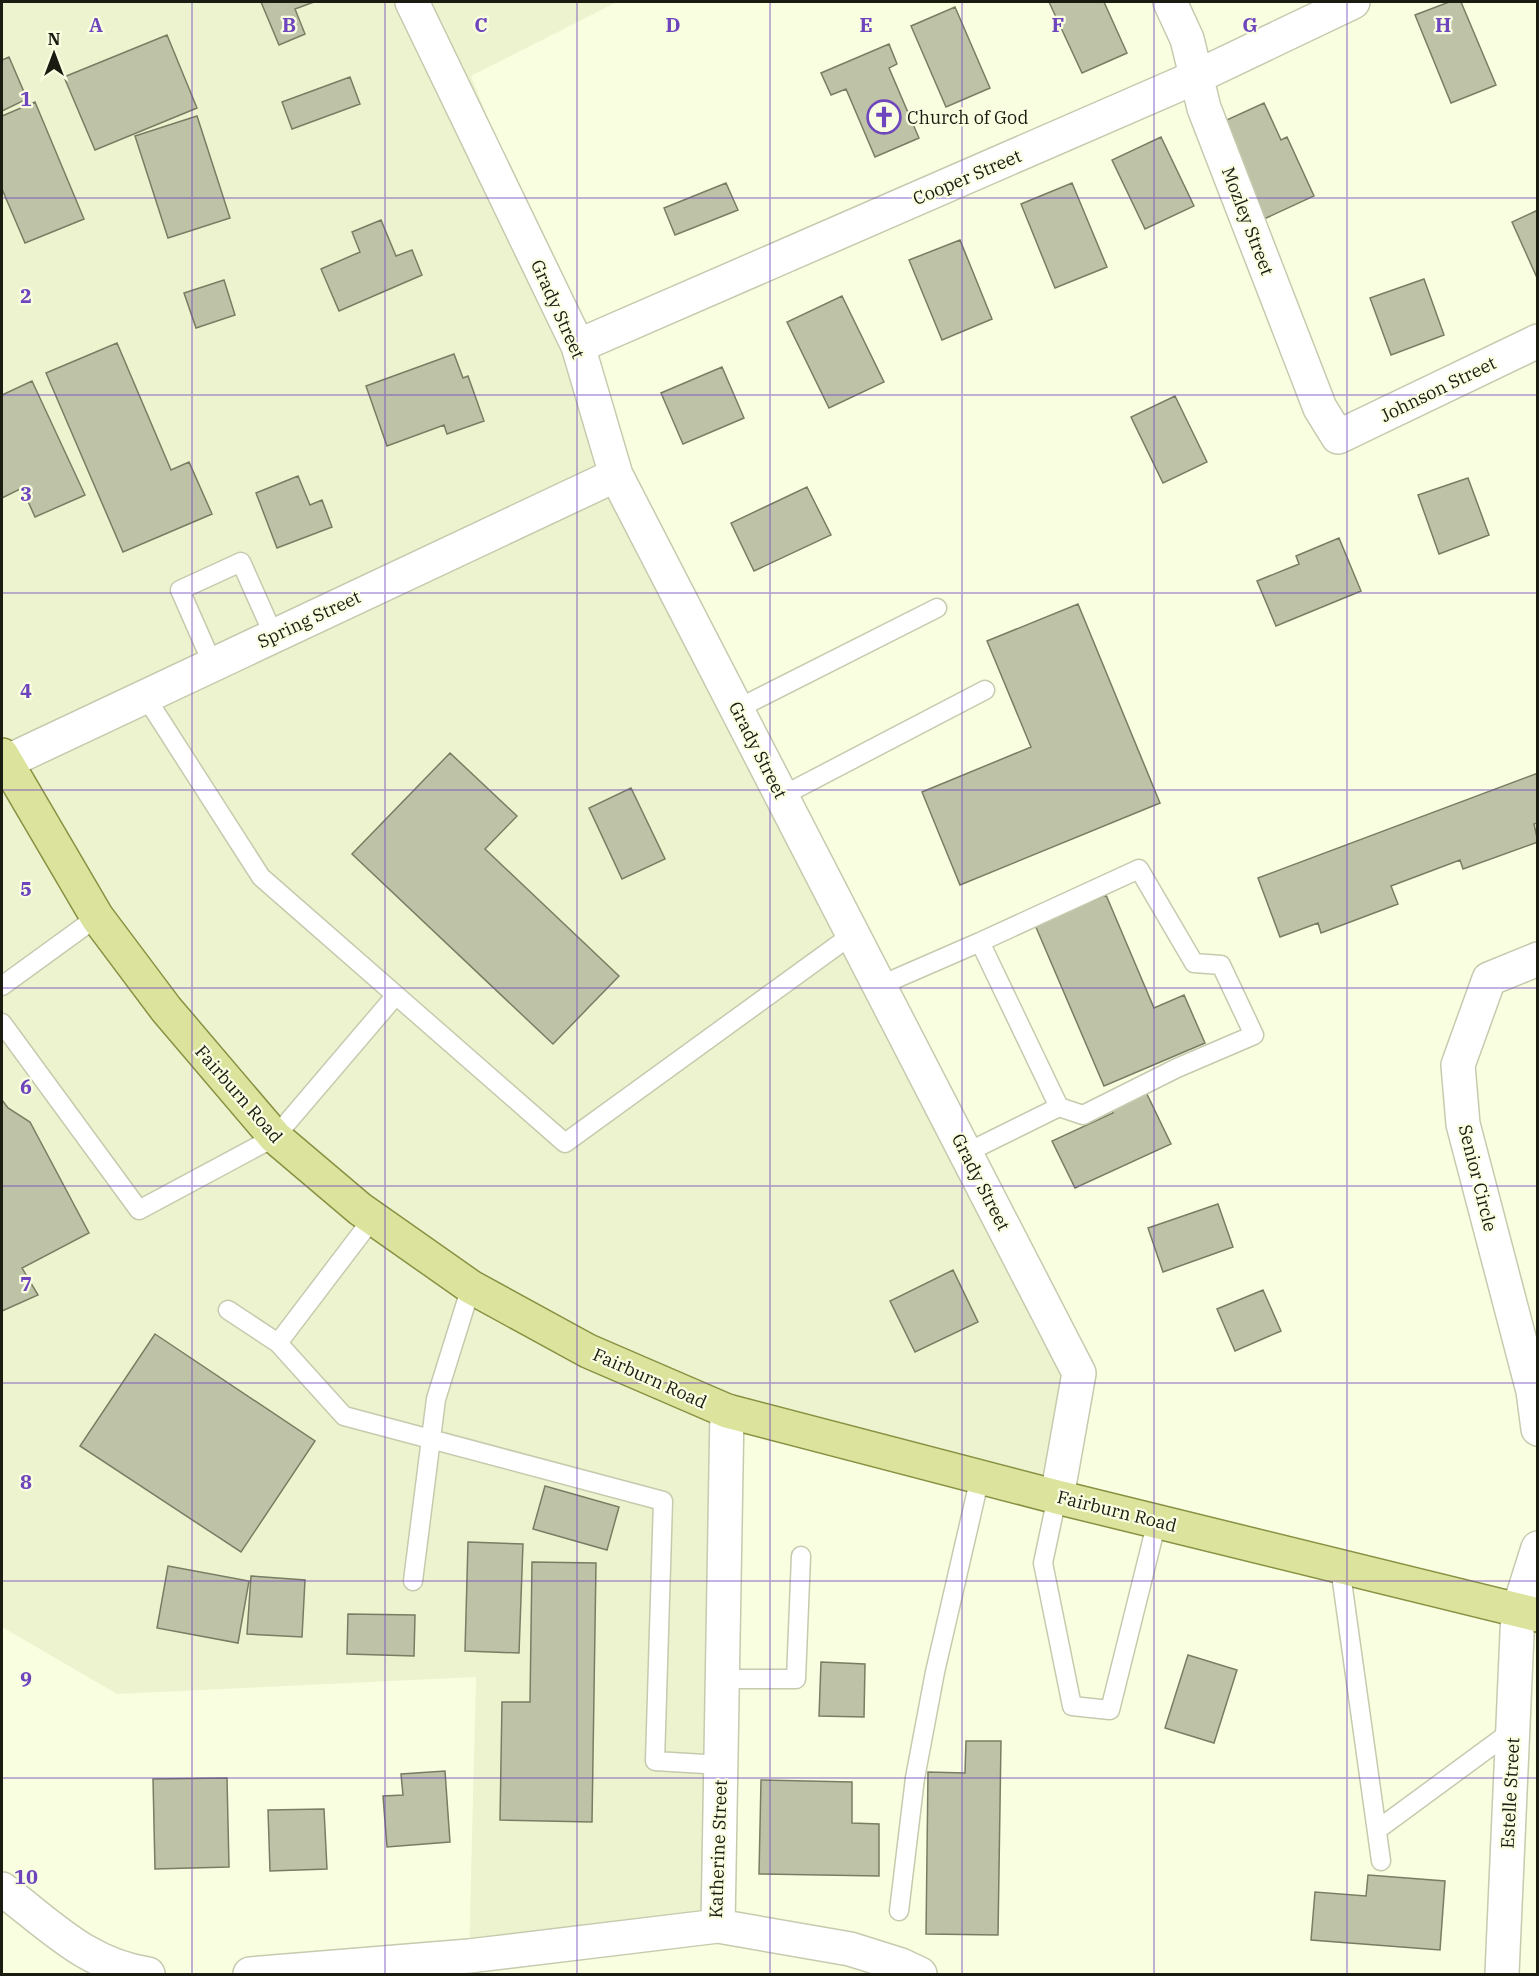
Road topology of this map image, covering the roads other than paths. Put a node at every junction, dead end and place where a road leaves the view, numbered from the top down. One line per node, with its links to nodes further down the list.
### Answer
1 (412, 2): 6 (street, Grady Street)
2 (1170, 2): 4 (street, Mozley Street)
3 (1353, 2): 4 (street, Cooper Street)
4 (1196, 77): 6 (street, Cooper Street); 7 (street, Mozley Street)
5 (1538, 341): 7 (street, Johnson Street)
6 (578, 346): 8 (street, Grady Street)
7 (1338, 437)
8 (616, 475): 10 (street, Spring Street); 14 (street, Grady Street)
9 (937, 609): 14 (lane)
10 (274, 636): 11 (street, Spring Street); 11 (lane)
11 (213, 665): 13 (street, Spring Street)
12 (985, 690): 16 (lane)
13 (145, 696): 15 (street, Spring Street); 23 (lane)
14 (737, 709): 16 (street, Grady Street)
15 (3, 760): 17 (main road, Fairburn Road)
16 (782, 796): 18 (street, Grady Street)
17 (97, 917): 21 (lane); 26 (main road, Fairburn Road)
18 (853, 934): 22 (street, Grady Street); 23 (lane)
19 (980, 942): 22 (lane); 25 (lane); 25 (lane)
20 (1538, 959): 33 (street, Senior Circle)
21 (2, 986)
22 (879, 986): 27 (street, Grady Street)
23 (396, 995): 26 (lane)
24 (2, 1023): 26 (lane)
25 (1059, 1107): 27 (lane)
26 (275, 1137): 28 (main road, Fairburn Road)
27 (966, 1153): 36 (street, Grady Street)
28 (373, 1218): 29 (main road, Fairburn Road); 31 (lane)
29 (471, 1287): 32 (main road, Fairburn Road); 34 (lane)
30 (228, 1310): 31 (lane)
31 (278, 1343): 34 (lane)
32 (727, 1411): 35 (main road, Fairburn Road); 43 (street, Katherine Street)
33 (1538, 1429)
34 (431, 1438): 41 (lane); 45 (lane)
35 (980, 1477): 36 (main road, Fairburn Road); 49 (lane)
36 (1057, 1497): 37 (main road, Fairburn Road); 37 (lane)
37 (1157, 1521): 40 (main road, Fairburn Road)
38 (1538, 1548): 42 (street)
39 (801, 1556): 43 (lane)
40 (1340, 1567): 42 (main road, Fairburn Road); 46 (lane)
41 (413, 1581)
42 (1528, 1613): 44 (street, Estelle Street)
43 (722, 1679): 45 (street, Katherine Street)
44 (1513, 1731): 46 (lane); 55 (street, Estelle Street)
45 (721, 1765): 50 (street, Katherine Street)
46 (1377, 1830): 47 (lane)
47 (1381, 1862)
48 (2, 1889): 52 (street)
49 (899, 1911)
50 (718, 1926): 51 (street, Katherine Street); 54 (street)
51 (469, 1965): 53 (street, Katherine Street)
52 (148, 1974)
53 (250, 1974)
54 (920, 1974)
55 (1502, 1974)

